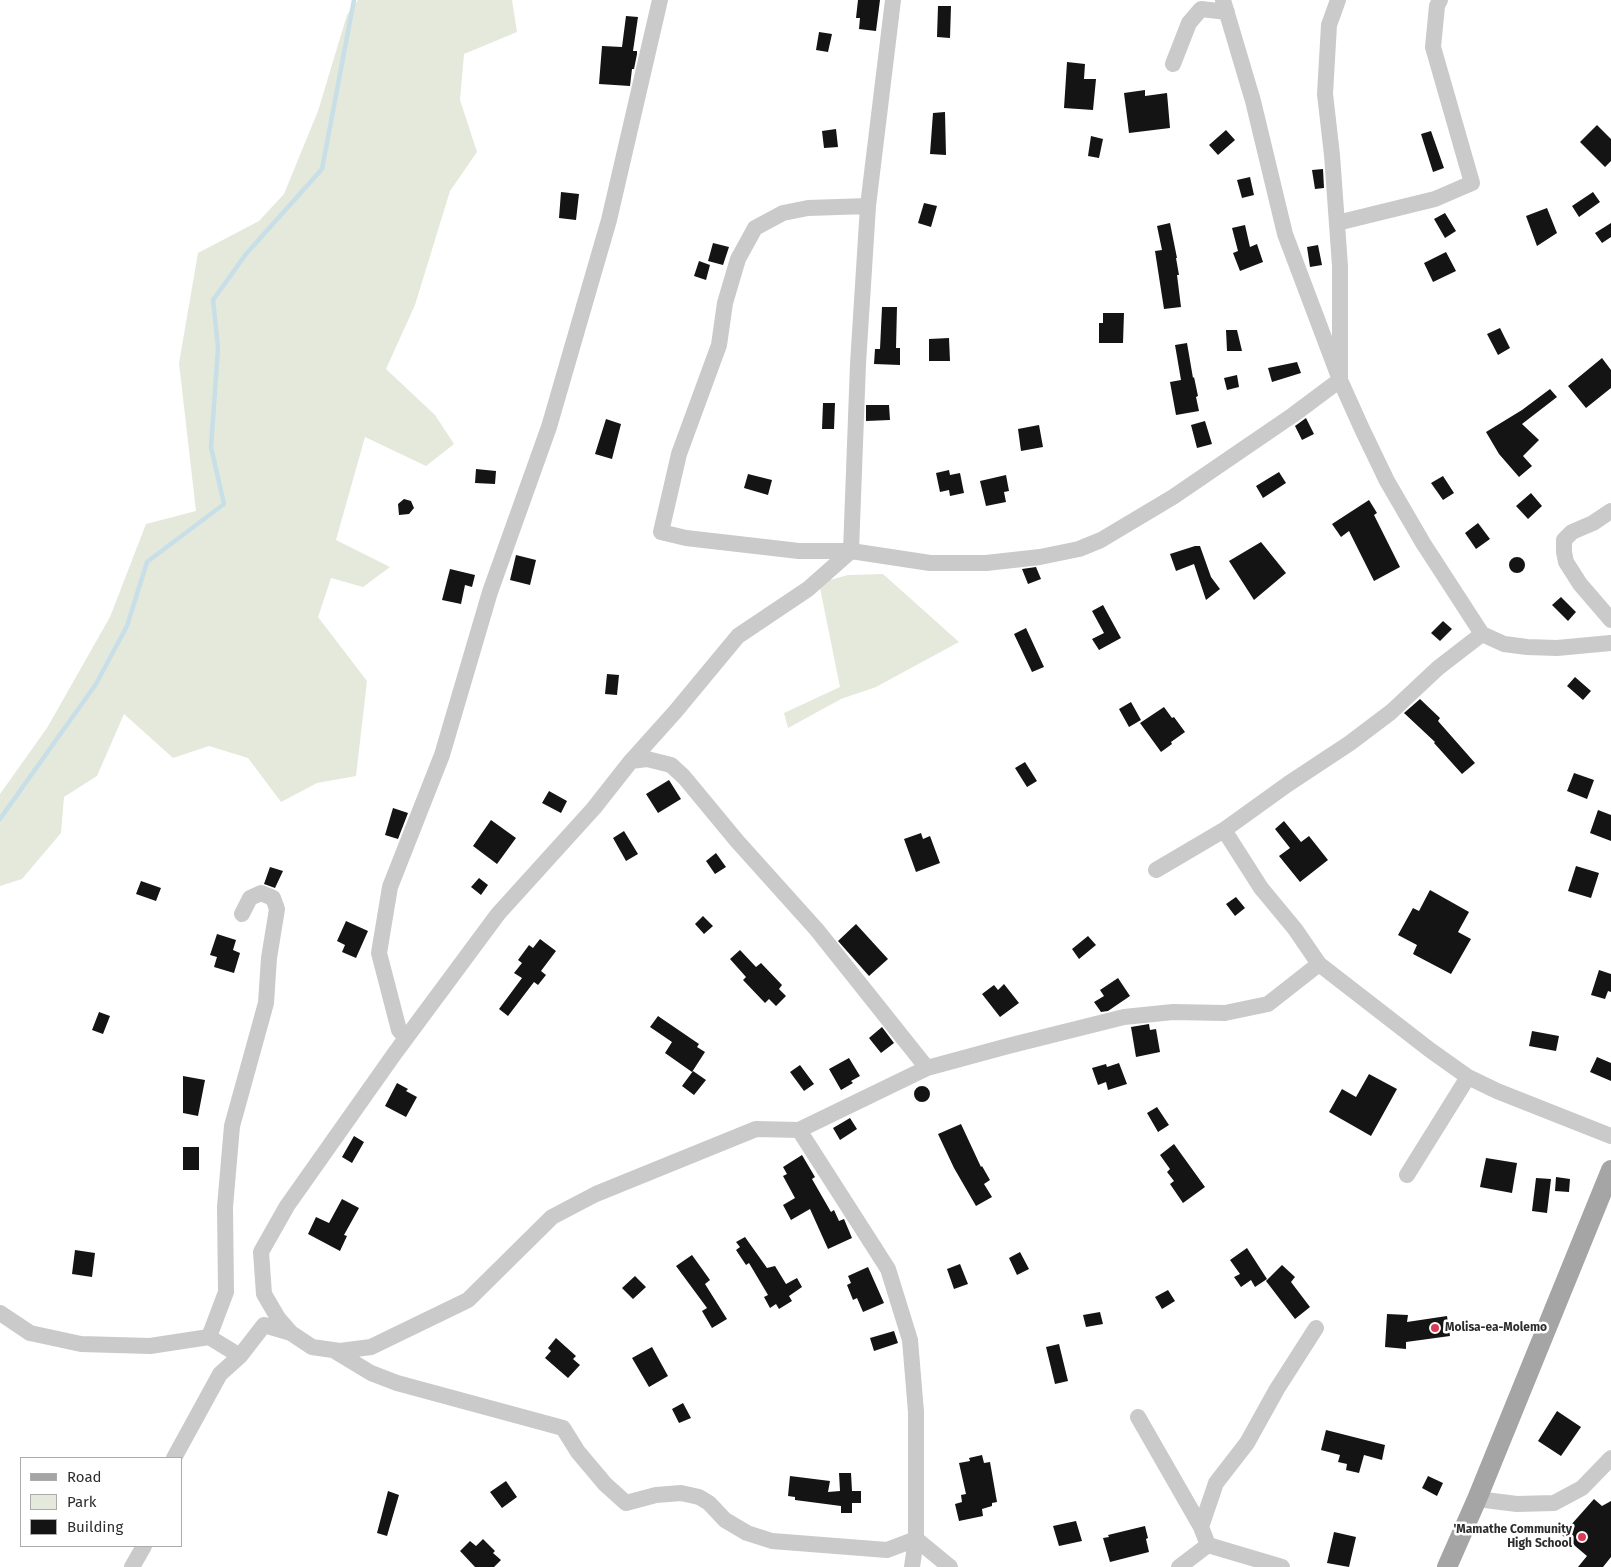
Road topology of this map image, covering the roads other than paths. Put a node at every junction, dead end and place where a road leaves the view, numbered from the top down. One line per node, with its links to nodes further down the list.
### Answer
1 (660, 0): 20 (street)
2 (893, 0): 7 (street)
3 (1338, 0): 8 (street)
4 (1440, 0): 8 (street)
5 (1225, 6): 6 (street); 9 (street)
6 (1173, 64)
7 (868, 206): 11 (street); 11 (street)
8 (1338, 223): 9 (street)
9 (1340, 380): 11 (street); 13 (street)
10 (1611, 511): 12 (street)
11 (851, 551): 15 (street)
12 (1611, 620)
13 (1482, 634): 14 (street); 16 (street)
14 (1611, 643)
15 (631, 761): 20 (street); 21 (street)
16 (1224, 830): 17 (street); 19 (street)
17 (1156, 870)
18 (242, 914): 30 (street)
19 (1318, 964): 21 (street); 22 (street)
20 (406, 1038): 29 (street)
21 (927, 1068): 23 (street)
22 (1468, 1077): 24 (street); 26 (street)
23 (799, 1130): 31 (street); 38 (street)
24 (1611, 1136)
25 (1611, 1170): 36 (main road)
26 (1407, 1175)
27 (0, 1313): 30 (street)
28 (1316, 1328): 37 (street)
29 (291, 1333): 31 (street); 32 (street)
30 (209, 1337): 32 (street)
31 (332, 1350): 38 (street)
32 (240, 1356): 34 (street)
33 (1138, 1417): 37 (street)
34 (175, 1457)
35 (1611, 1458): 36 (street)
36 (1477, 1499): 46 (main road)
37 (1201, 1528): 39 (street)
38 (916, 1539): 42 (street); 43 (street)
39 (1208, 1545): 44 (street); 45 (street)
40 (143, 1547): 41 (street)
41 (132, 1567)
42 (912, 1567)
43 (950, 1567)
44 (1179, 1567)
45 (1282, 1567)
46 (1447, 1567)

